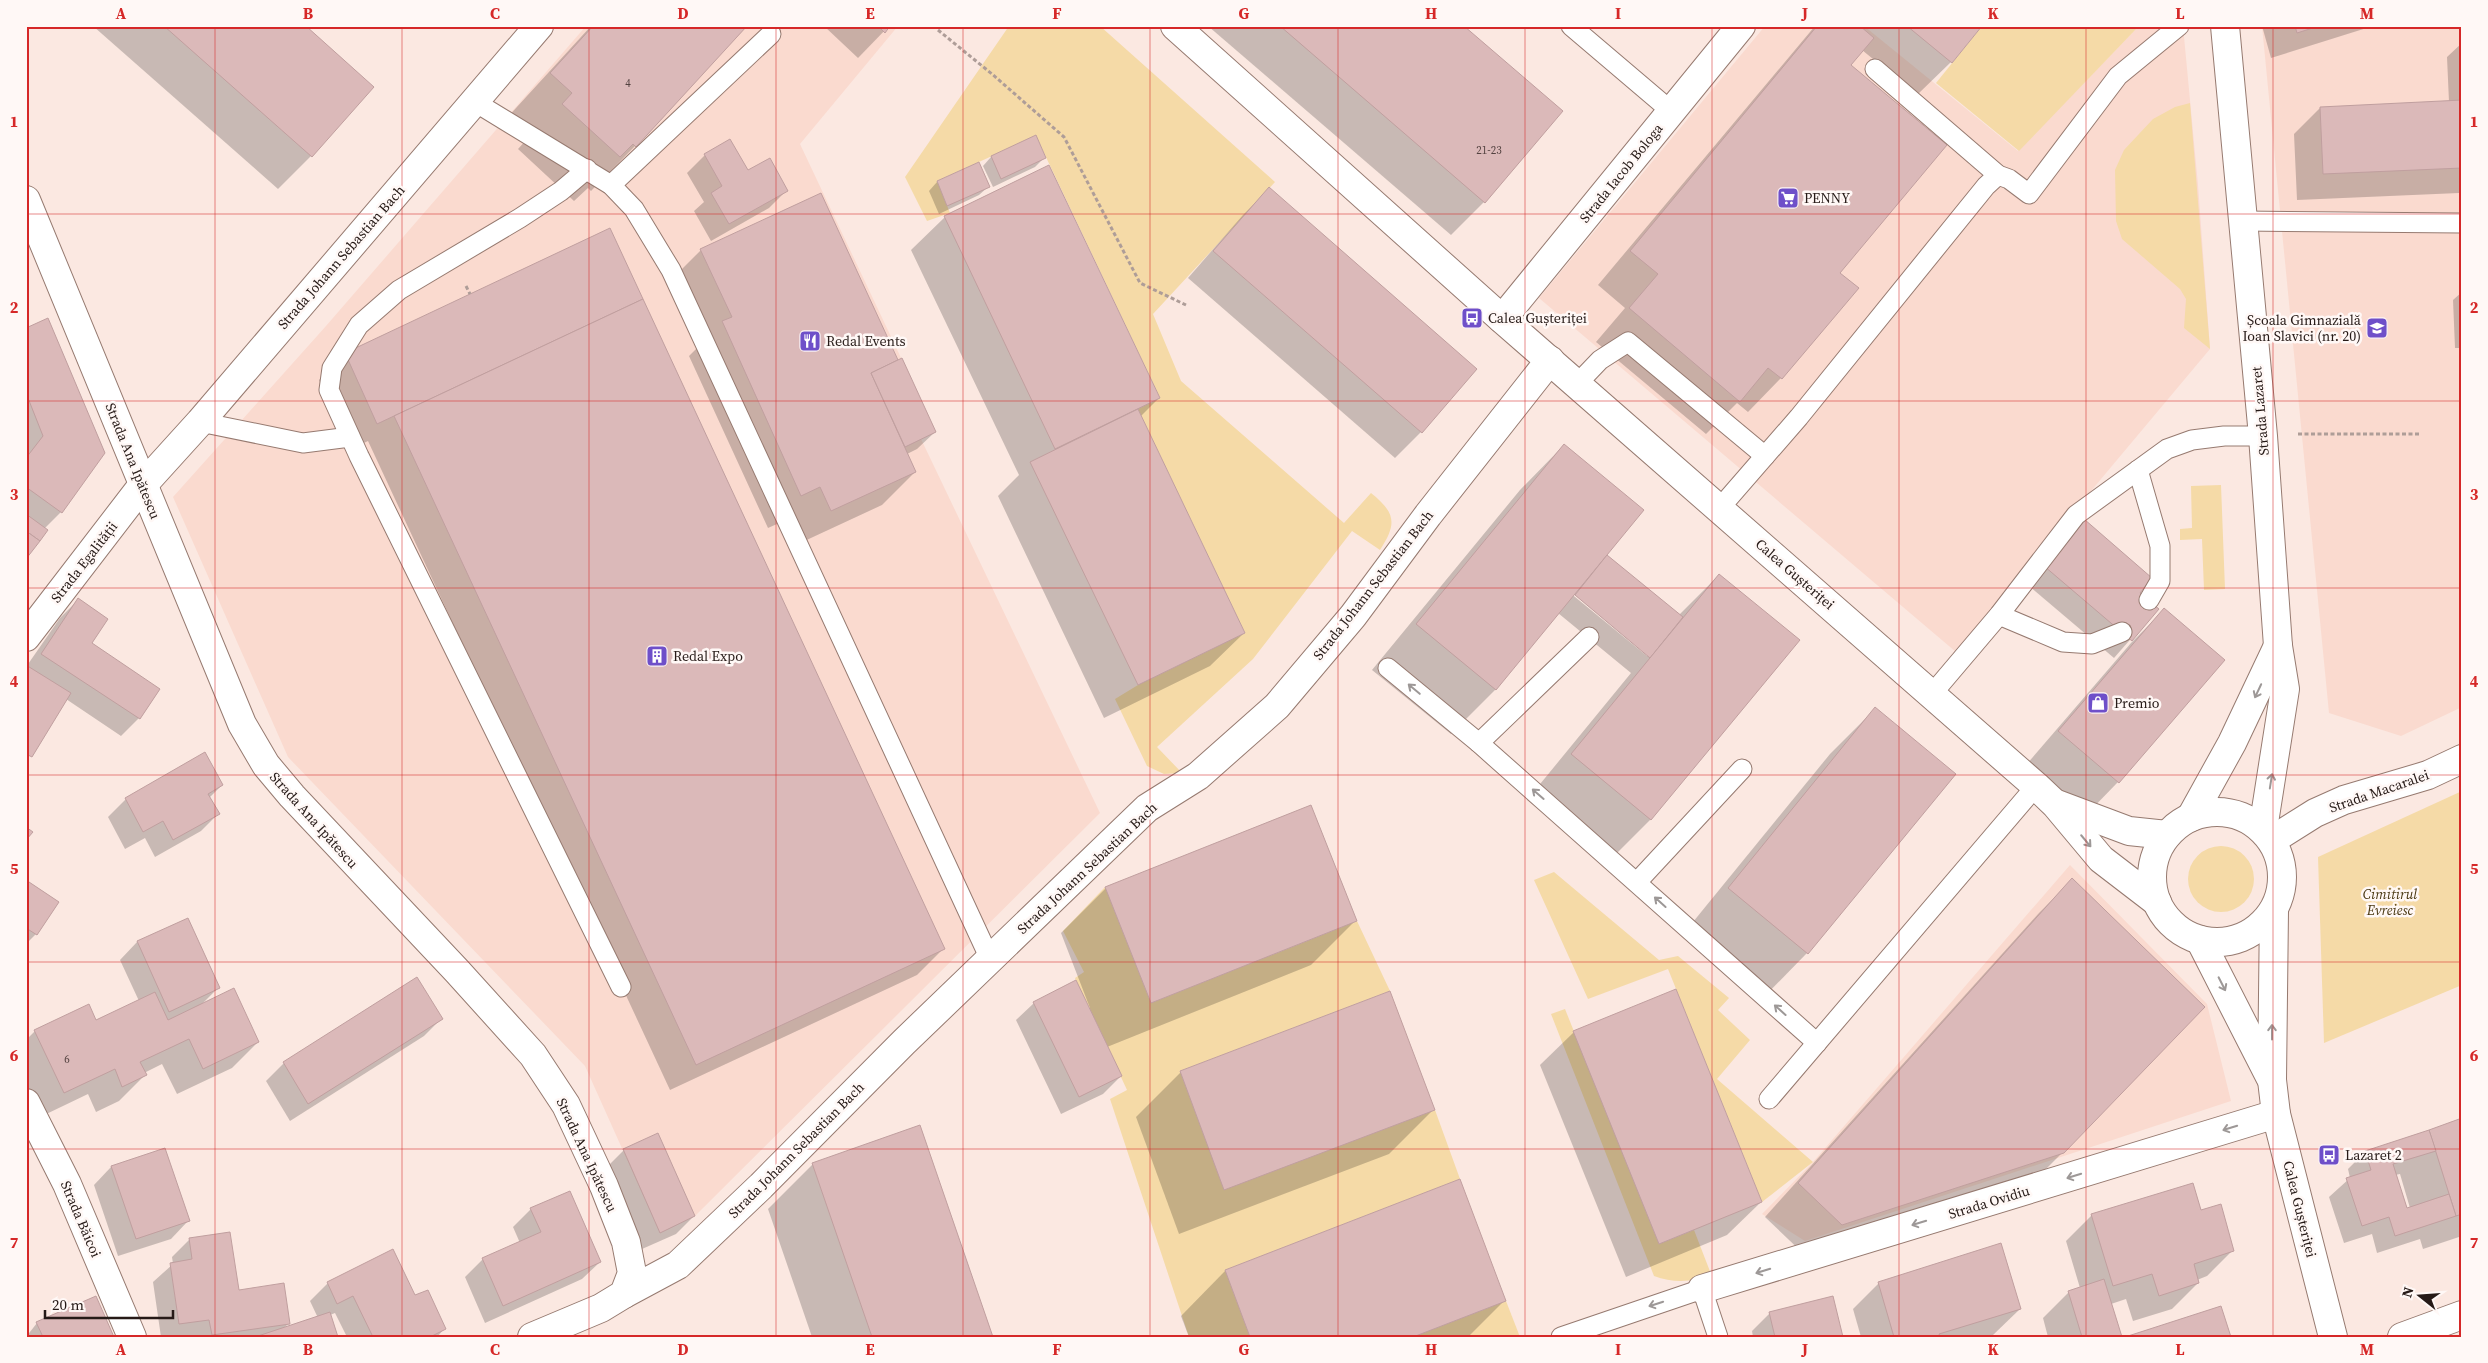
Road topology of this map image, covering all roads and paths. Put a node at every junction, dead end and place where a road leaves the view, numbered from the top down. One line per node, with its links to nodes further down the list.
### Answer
1 (539, 26): 10 (street, Strada Johann Sebastian Bach)
2 (1176, 26): 19 (street, Calea Gușteriței)
3 (1571, 26): 11 (lane)
4 (1741, 26): 11 (street, Strada Iacob Bologa)
5 (2179, 26): 13 (lane)
6 (2225, 26): 16 (street, Strada Lazaret)
7 (938, 30): 18 (path)
8 (771, 34): 14 (lane)
9 (1875, 69): 13 (lane)
10 (475, 102): 12 (lane); 22 (street, Strada Johann Sebastian Bach)
11 (1671, 111): 19 (street, Strada Iacob Bologa)
12 (587, 169): 14 (lane); 25 (lane)
13 (1998, 175): 26 (lane)
14 (611, 186): 50 (lane)
15 (26, 200): 28 (street, Strada Ana Ipătescu)
16 (2243, 221): 17 (lane); 24 (street, Strada Lazaret)
17 (2462, 223)
18 (1186, 305)
19 (1502, 319): 20 (street, Calea Gușteriței)
20 (1550, 360): 21 (street, Calea Gușteriței); 50 (street, Strada Johann Sebastian Bach)
21 (1577, 384): 26 (lane); 29 (street, Calea Gușteriței)
22 (200, 422): 25 (lane); 28 (street, Strada Johann Sebastian Bach)
23 (2418, 434): 24 (path)
24 (2263, 436): 27 (lane); 35 (street, Strada Lazaret)
25 (350, 437): 51 (lane)
26 (1765, 456): 29 (lane)
27 (2138, 470): 30 (lane); 31 (lane)
28 (142, 486): 33 (street, Strada Egalității); 58 (street, Strada Ana Ipătescu)
29 (1719, 509): 37 (street, Calea Gușteriței)
30 (2149, 600)
31 (1999, 615): 32 (lane); 37 (lane)
32 (2122, 632)
33 (26, 637)
34 (1589, 637): 38 (lane)
35 (2278, 646): 43 (street, Strada Lazaret, one-way to 43); 44 (street, Strada Lazaret, one-way to 35)
36 (1388, 668): 38 (lane, one-way to 36)
37 (1932, 694): 41 (street, Calea Gușteriței)
38 (1480, 743): 46 (lane, one-way to 38)
39 (2462, 759): 44 (street, Strada Macaralei)
40 (1742, 769): 46 (lane)
41 (2036, 786): 42 (street, Calea Gușteriței); 52 (lane)
42 (2055, 804): 45 (street, Calea Gușteriței); 47 (street, Calea Gușteriței, one-way to 47)
43 (2192, 817): 44 (street); 45 (street)
44 (2268, 835): 48 (street)
45 (2166, 836): 47 (street)
46 (1637, 882): 52 (lane, one-way to 46)
47 (2157, 902): 49 (street)
48 (2274, 910): 49 (street); 53 (street, Calea Gușteriței, one-way to 48)
49 (2200, 940): 53 (street, Calea Gușteriței, one-way to 53)
50 (990, 959): 58 (street, Strada Johann Sebastian Bach)
51 (621, 987)
52 (1817, 1043): 54 (lane)
53 (2272, 1080): 56 (street, Calea Gușteriței)
54 (1769, 1099)
55 (26, 1103): 60 (street, Strada Băicoi)
56 (2276, 1114): 57 (street, Strada Ovidiu, one-way to 57); 64 (street, Calea Gușteriței)
57 (1702, 1289): 62 (lane, one-way to 62); 63 (lane)
58 (624, 1294): 61 (street)
59 (2462, 1315): 65 (street)
60 (132, 1337)
61 (532, 1337)
62 (1561, 1337)
63 (1718, 1337)
64 (2333, 1337)
65 (2402, 1337)

